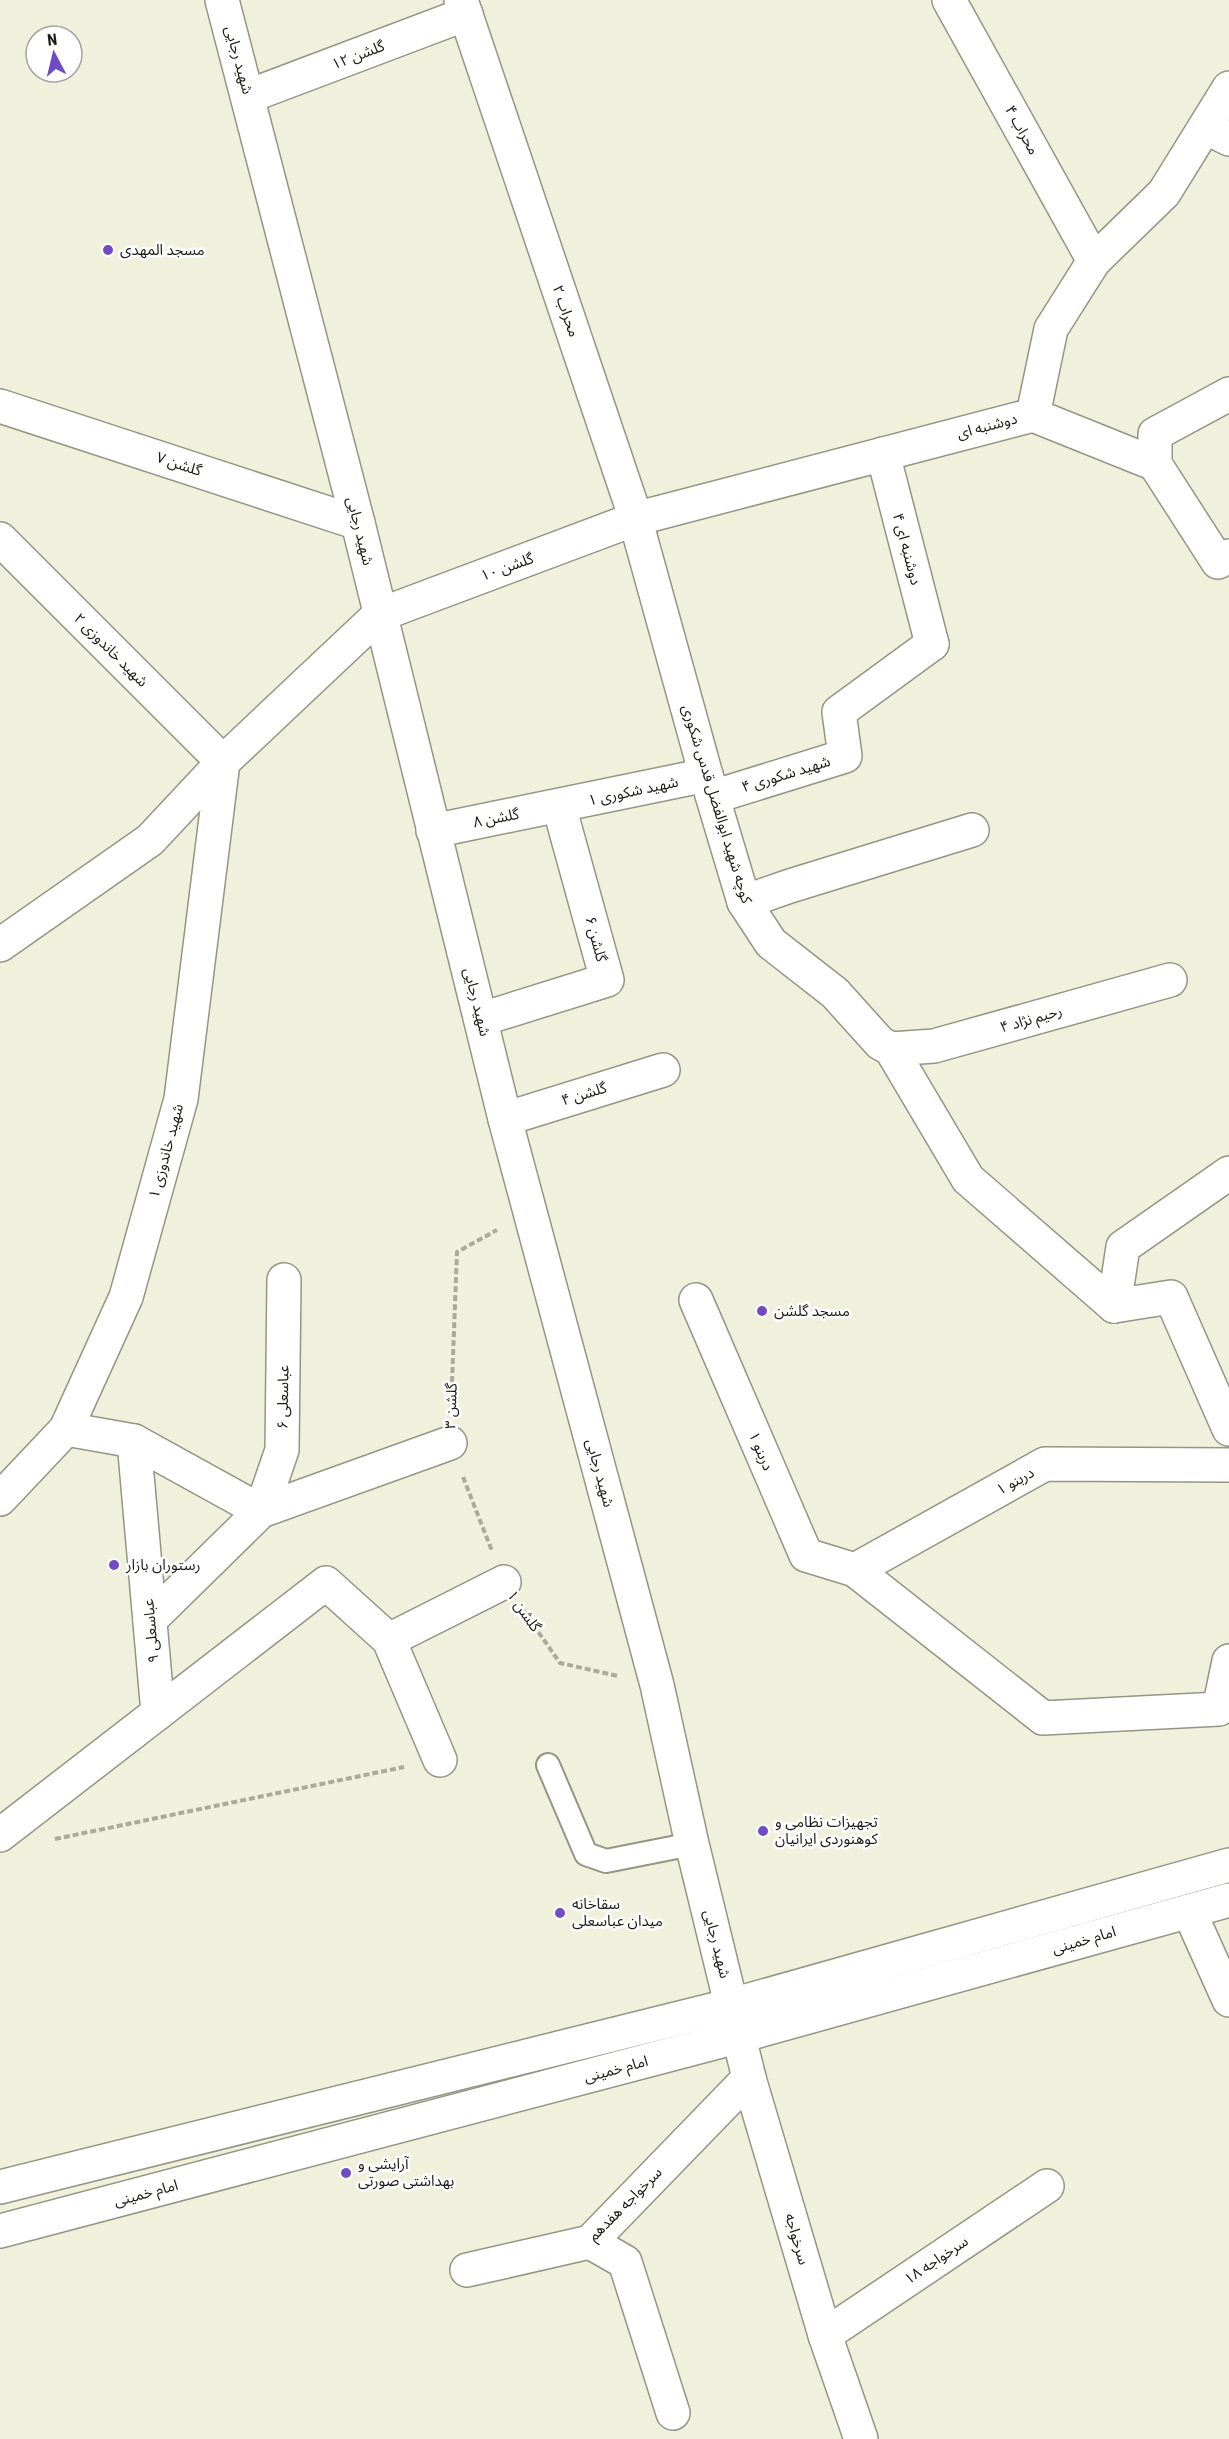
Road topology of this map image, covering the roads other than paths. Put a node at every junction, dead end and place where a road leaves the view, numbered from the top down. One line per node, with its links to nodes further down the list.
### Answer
1 (222, 0): 5 (street, شهید رجایی)
2 (949, 0): 7 (street, ۴ محراب)
3 (464, 7): 5 (street, ۱۲ گلشن); 13 (street, ۲ محراب)
4 (1229, 88): 6 (street, دوشنبه ای)
5 (249, 96): 14 (street, شهید رجایی)
6 (1217, 133): 7 (street, دوشنبه ای)
7 (1094, 261): 10 (street, دوشنبه ای)
8 (1229, 394): 12 (street)
9 (0, 406): 14 (street, ۷ گلشن)
10 (1033, 415): 11 (street, دوشنبه ای); 12 (street)
11 (883, 454): 13 (street, دوشنبه ای); 18 (street, ۴ دوشنبه ای)
12 (1155, 464): 16 (street)
13 (636, 519): 17 (street, ۱۰ گلشن); 20 (street, کوچه شهید ابوالفضل قدس شکوری)
14 (358, 523): 17 (street, شهید رجایی)
15 (0, 539): 19 (street, ۲ شهید خاندوزی)
16 (1229, 556)
17 (380, 615): 19 (street); 23 (street, شهید رجایی)
18 (932, 644): 20 (street, ۴ شهید شکوری)
19 (223, 762): 25 (street); 36 (street, ۱ شهید خاندوزی)
20 (710, 786): 21 (street, ۱ شهید شکوری); 24 (street, کوچه شهید ابوالفضل قدس شکوری)
21 (559, 806): 23 (street, ۸ گلشن); 27 (street, ۶ گلشن)
22 (972, 830): 24 (street)
23 (433, 831): 27 (street, شهید رجایی)
24 (744, 902): 28 (street, کوچه شهید ابوالفضل قدس شکوری)
25 (0, 945)
26 (1170, 980): 28 (street, رحیم نژاد ۴)
27 (482, 1019): 30 (street, شهید رجایی)
28 (891, 1049): 34 (street, کوچه شهید ابوالفضل قدس شکوری)
29 (663, 1070): 30 (street, ۴ گلشن)
30 (505, 1119): 51 (street, شهید رجایی)
31 (1229, 1173): 34 (street)
32 (284, 1280): 41 (street, ۶ عباسعلی)
33 (696, 1300): 42 (street, ۱ دربنو)
34 (1114, 1306): 35 (street)
35 (1229, 1429)
36 (66, 1430): 37 (street); 40 (street, ۱ شهید خاندوزی)
37 (134, 1441): 41 (street); 44 (street, ۹ عباسعلی)
38 (450, 1443): 41 (street, ۳ گلشن)
39 (1229, 1465): 42 (street, دربنو ۱)
40 (0, 1499)
41 (261, 1511): 44 (street)
42 (855, 1569): 46 (street)
43 (504, 1582): 45 (street, ۱ گلشن)
44 (150, 1620): 47 (street, ۹ عباسعلی)
45 (389, 1640): 47 (street); 48 (street)
46 (1229, 1661)
47 (158, 1713): 50 (street)
48 (440, 1760)
49 (548, 1765): 51 (lane)
50 (0, 1835)
51 (692, 1845): 56 (street, شهید رجایی)
52 (1229, 1865): 56 (street)
53 (1229, 1900): 54 (street, امام خمینی)
54 (1189, 1911): 55 (street); 57 (street, امام خمینی)
55 (1229, 2000)
56 (732, 2005): 57 (street, شهید رجایی); 60 (street)
57 (740, 2036): 58 (street, سرخواجه); 61 (street, امام خمینی)
58 (749, 2078): 62 (street, سرخواجه هفدهم); 64 (street, سرخواجه)
59 (1047, 2186): 64 (street, ۱۸ سرخواجه)
60 (0, 2187)
61 (0, 2231)
62 (590, 2242): 63 (street, سرخواجه هفدهم); 65 (street)
63 (467, 2270)
64 (825, 2335): 66 (street, سرخواجه)
65 (673, 2413)
66 (861, 2439)

